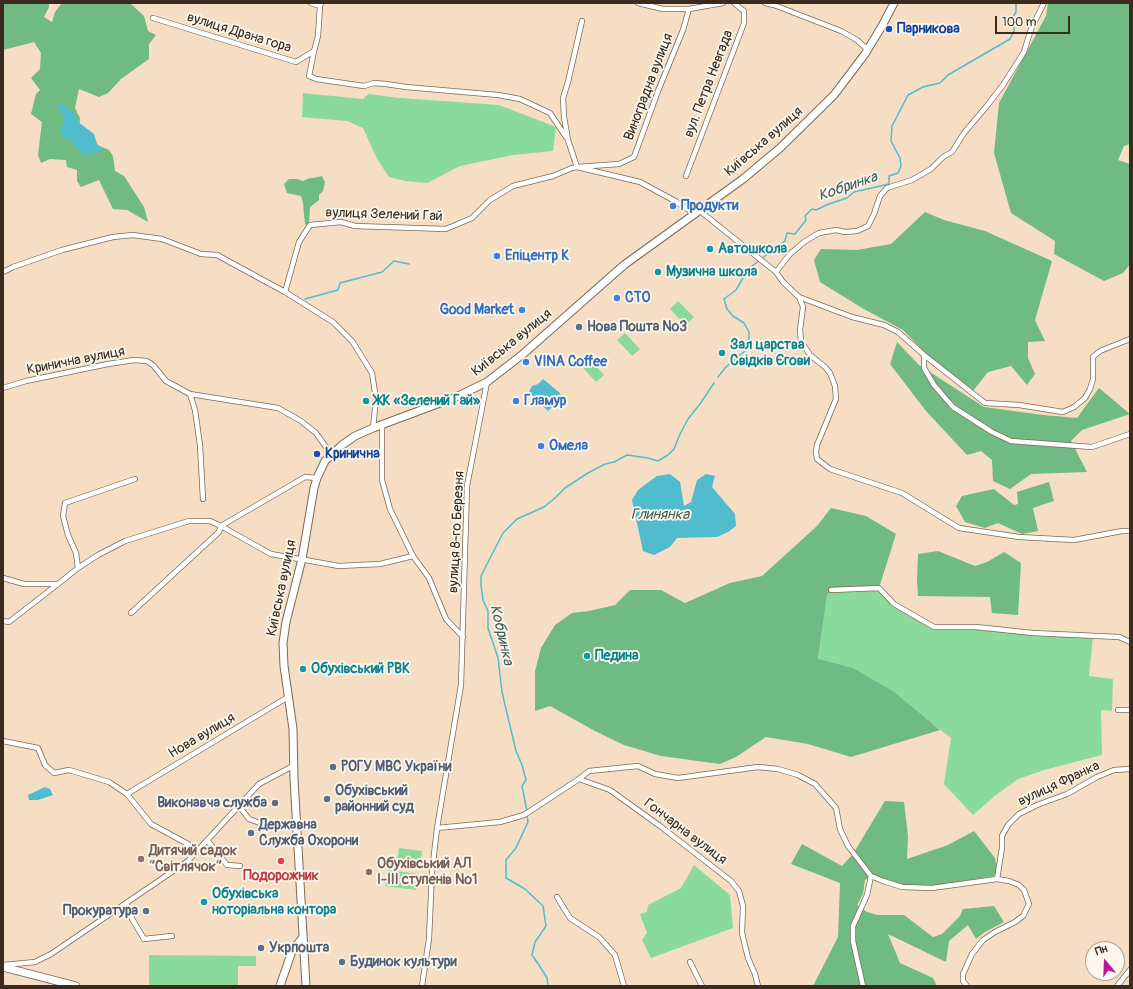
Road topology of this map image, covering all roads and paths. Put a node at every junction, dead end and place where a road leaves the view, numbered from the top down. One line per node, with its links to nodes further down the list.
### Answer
1 (311, 3): 8 (street)
2 (638, 3): 9 (street)
3 (723, 3): 9 (street)
4 (734, 3): 16 (street, вул. Петра Невгада)
5 (765, 3): 12 (street)
6 (894, 3): 12 (main road, Київська вулиця)
7 (1044, 3): 19 (street)
8 (321, 5): 13 (street)
9 (689, 9): 15 (street, Виноградна вулиця)
10 (153, 18): 13 (street, вулиця Драна гора)
11 (582, 21): 14 (street)
12 (868, 50): 17 (main road, Київська вулиця)
13 (314, 51): 14 (street)
14 (568, 140): 15 (street)
15 (577, 168): 17 (street, вулиця Зелений Гай); 20 (street, вулиця Зелений Гай)
16 (686, 176)
17 (698, 212): 19 (street, вулиця Зелений Гай); 24 (main road, Київська вулиця)
18 (3, 272): 20 (street)
19 (776, 272): 21 (street, вулиця Зелений Гай)
20 (285, 292): 28 (street)
21 (799, 296): 23 (street, вулиця Зелений Гай); 35 (street)
22 (1130, 339): 23 (street, вулиця Зелений Гай)
23 (924, 355): 29 (street)
24 (488, 382): 27 (main road, Київська вулиця); 46 (street, вулиця 8-го Березня)
25 (3, 388): 26 (street, Кринична вулиця)
26 (190, 394): 30 (street, Кринична вулиця); 33 (street)
27 (382, 425): 28 (main road, Київська вулиця); 36 (street, вулиця 8-го Березня)
28 (373, 428): 30 (main road, Київська вулиця)
29 (1130, 434)
30 (331, 454): 31 (main road, Київська вулиця)
31 (317, 478): 34 (street); 37 (main road, Київська вулиця)
32 (135, 479): 38 (street)
33 (203, 499)
34 (221, 526): 37 (street); 38 (street); 42 (street)
35 (1130, 531)
36 (413, 556): 37 (street); 46 (street, вулиця 8-го Березня)
37 (302, 559): 48 (main road, Київська вулиця)
38 (78, 568): 40 (street)
39 (3, 578): 40 (street)
40 (58, 584): 44 (street)
41 (831, 590): 47 (street)
42 (131, 613)
43 (3, 622): 44 (street)
44 (9, 622): 45 (street)
45 (3, 626)
46 (463, 637): 58 (street, вулиця 8-го Березня)
47 (1130, 642)
48 (288, 697): 52 (main road, Київська вулиця); 55 (street, Нова вулиця)
49 (1118, 710): 50 (street)
50 (1130, 710)
51 (3, 741): 55 (street)
52 (293, 766): 56 (street); 67 (main road, Київська вулиця)
53 (1130, 769): 63 (street, вулиця Франка)
54 (579, 779): 58 (street); 62 (street); 77 (street, Гончарна вулиця)
55 (127, 794): 60 (street)
56 (239, 806): 57 (street); 59 (street)
57 (265, 825)
58 (437, 828): 74 (street, вулиця 8-го Березня)
59 (208, 840): 60 (street); 61 (street)
60 (199, 850): 65 (street)
61 (240, 866)
62 (871, 876): 63 (street); 78 (street)
63 (997, 879): 79 (street)
64 (557, 897): 75 (street)
65 (127, 903): 66 (street); 69 (street)
66 (172, 936)
67 (303, 937): 72 (main road); 73 (main road, Київська вулиця)
68 (690, 962): 76 (street)
69 (3, 966): 71 (main road)
70 (1130, 970): 80 (street)
71 (76, 986)
72 (280, 986)
73 (306, 986)
74 (422, 986)
75 (624, 986)
76 (702, 986)
77 (758, 986)
78 (863, 986)
79 (967, 986)
80 (1118, 986)

